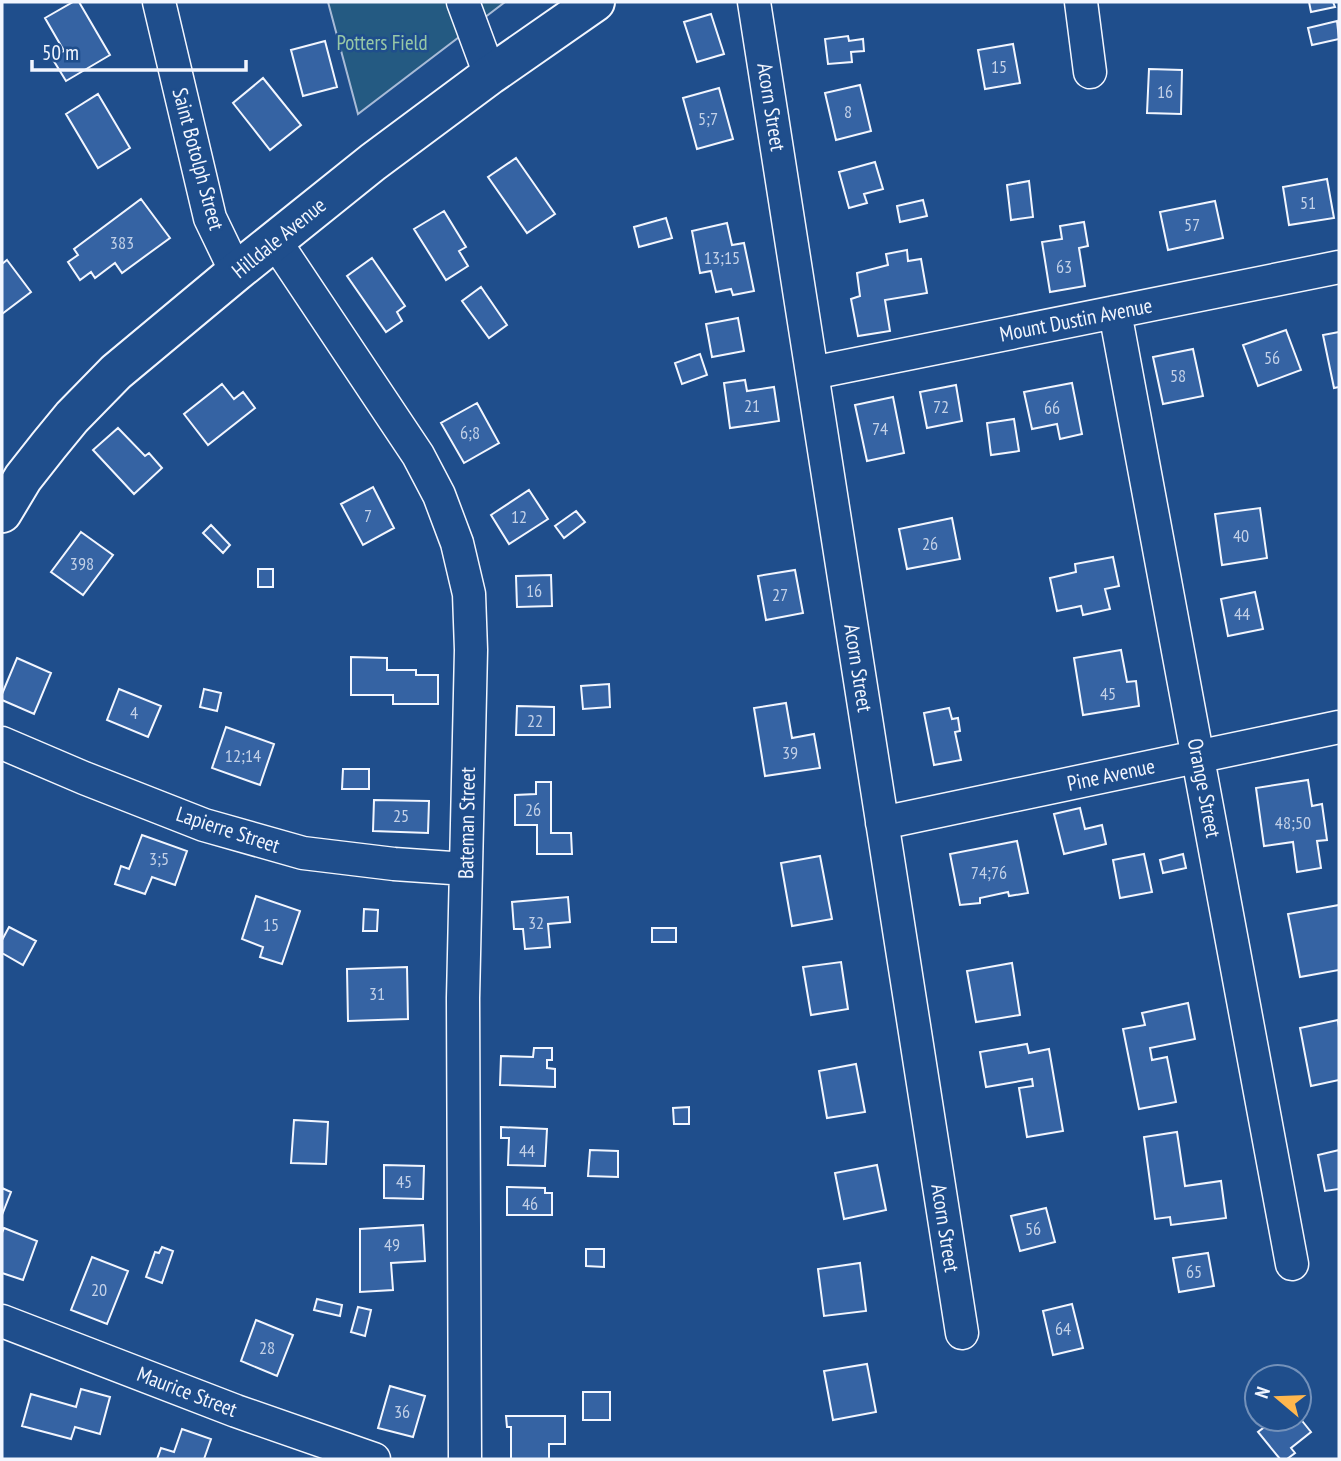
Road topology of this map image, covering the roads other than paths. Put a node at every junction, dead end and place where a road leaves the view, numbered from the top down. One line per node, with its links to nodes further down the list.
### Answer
1 (159, 2): 10 (street, Saint Botolph Street)
2 (463, 2): 7 (street)
3 (595, 2): 7 (main road, Hilldale Avenue)
4 (754, 2): 12 (street, Acorn Street)
5 (1081, 2): 6 (street)
6 (1090, 72)
7 (490, 75): 8 (main road, Hilldale Avenue)
8 (275, 241): 10 (main road, Hilldale Avenue); 18 (street, Bateman Street)
9 (1339, 267): 11 (street, Mount Dustin Avenue)
10 (236, 272): 13 (main road, Hilldale Avenue)
11 (1115, 312): 12 (street, Mount Dustin Avenue); 16 (street, Orange Street)
12 (812, 373): 17 (street, Acorn Street)
13 (2, 513)
14 (1339, 727): 16 (street, Pine Avenue)
15 (2, 743): 18 (street, Lapierre Street)
16 (1198, 757): 17 (street, Pine Avenue); 19 (street, Orange Street)
17 (882, 823): 21 (street, Acorn Street)
18 (466, 869): 23 (street, Bateman Street)
19 (1292, 1264)
20 (2, 1321): 22 (street, Maurice Street)
21 (962, 1333)
22 (374, 1459)
23 (465, 1459)

